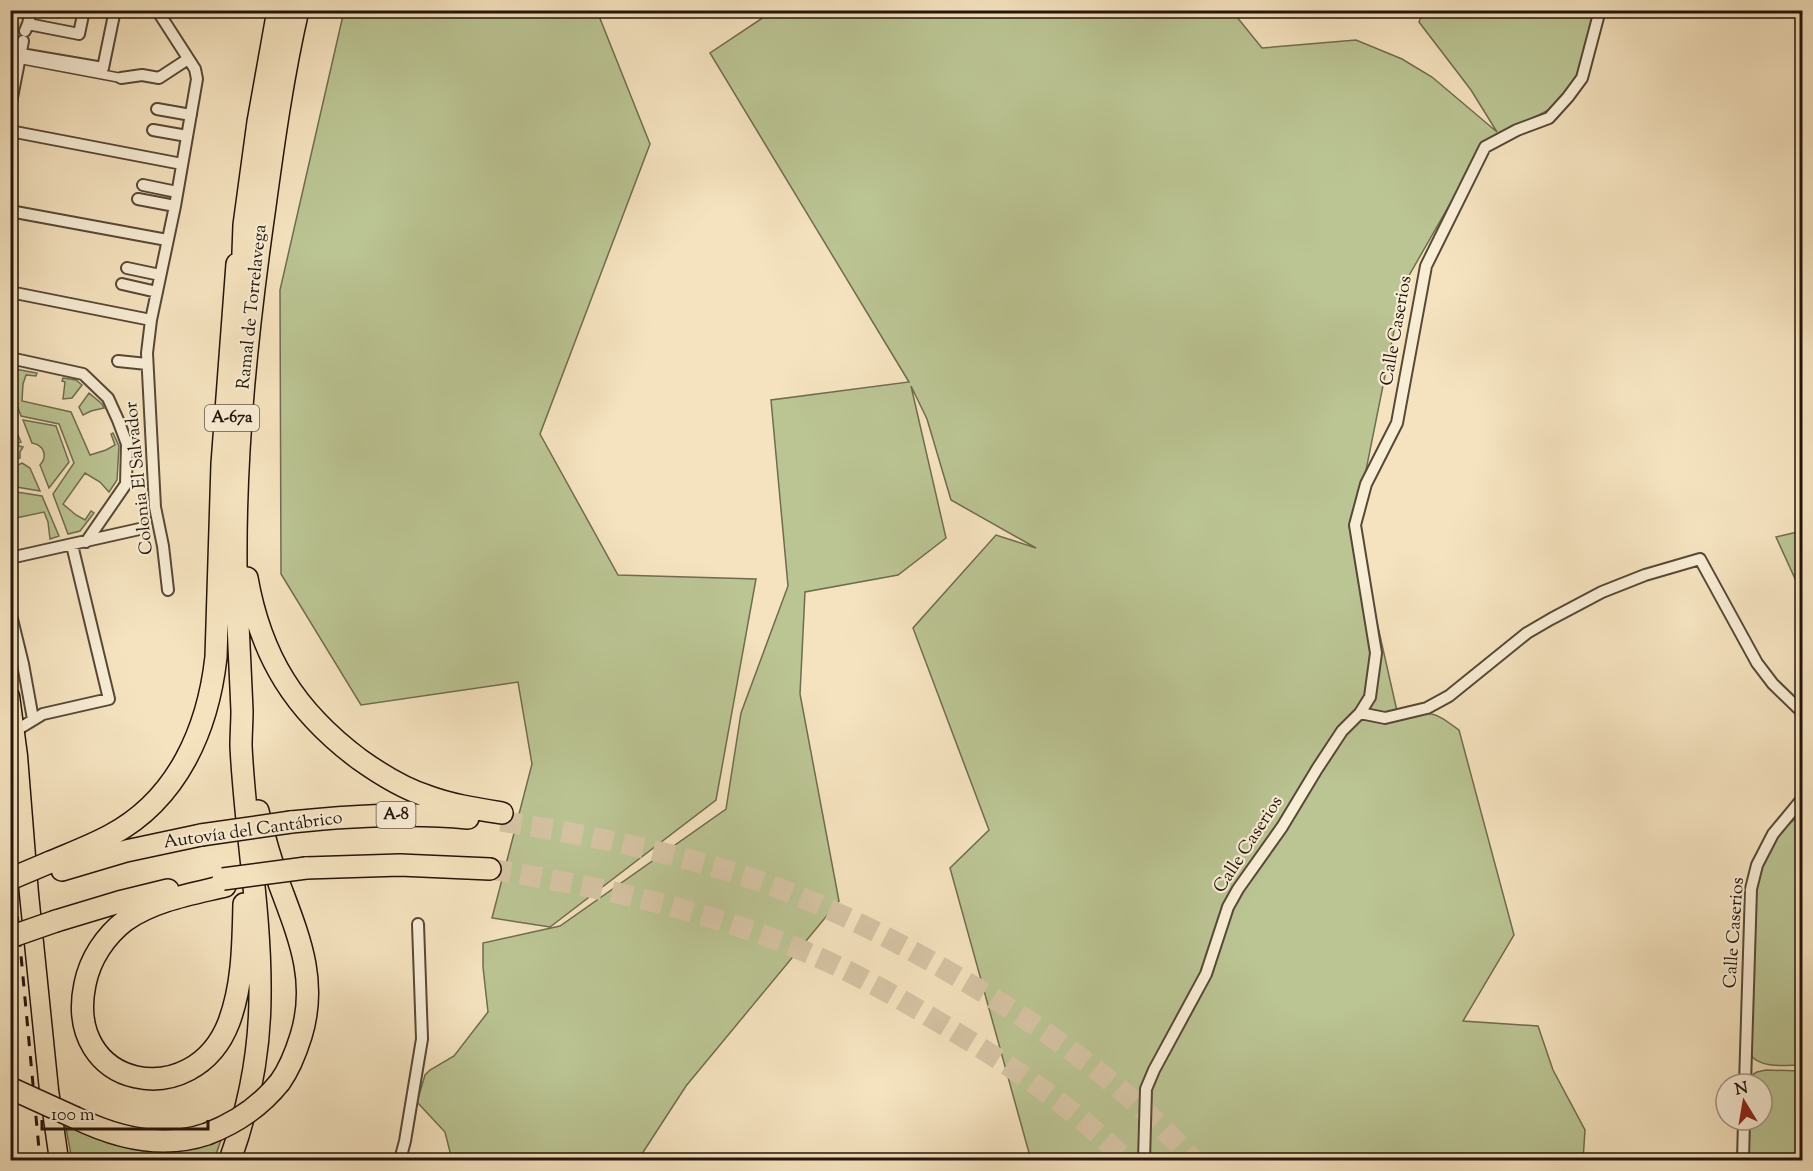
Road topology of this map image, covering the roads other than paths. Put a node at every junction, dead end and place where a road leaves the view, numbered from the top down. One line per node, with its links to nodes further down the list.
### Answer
1 (31, 10): 10 (street)
2 (84, 10): 10 (street)
3 (115, 10): 11 (street)
4 (157, 10): 9 (street, Colonia El Salvador)
5 (169, 10): 9 (street)
6 (278, 10): 27 (highway, Ramal de Torrelavega / A-67a)
7 (298, 10): 17 (highway, Ramal de Torrelavega / A-67a)
8 (1600, 10): 47 (street, Calle Caserios)
9 (166, 24): 12 (street, Colonia El Salvador)
10 (25, 30): 11 (street)
11 (21, 57): 13 (street); 14 (street)
12 (188, 59): 13 (street); 16 (street, Colonia El Salvador)
13 (121, 78)
14 (10, 108)
15 (157, 109): 16 (street)
16 (190, 115): 20 (street, Colonia El Salvador)
17 (276, 126): 46 (highway, Ramal de Torrelavega / A-67a); 51 (highway, Autovía del Cantábrico / A-8, bridge)
18 (153, 130): 20 (street)
19 (10, 131): 21 (street)
20 (187, 136): 21 (street, Colonia El Salvador)
21 (182, 164): 23 (street, Colonia El Salvador)
22 (143, 185): 23 (street)
23 (177, 192): 25 (street, Colonia El Salvador)
24 (138, 199): 25 (street)
25 (175, 206): 28 (street, Colonia El Salvador)
26 (10, 211): 28 (street)
27 (244, 225): 51 (highway); 54 (highway, Ramal de Torrelavega / A-67a)
28 (167, 240): 30 (street, Colonia El Salvador)
29 (127, 268): 30 (street)
30 (160, 275): 33 (street, Colonia El Salvador)
31 (122, 284): 33 (street)
32 (10, 292): 34 (street)
33 (157, 292): 34 (street, Colonia El Salvador)
34 (151, 320): 37 (street, Colonia El Salvador)
35 (10, 358): 39 (street)
36 (118, 360): 37 (street)
37 (147, 364): 42 (street, Colonia El Salvador)
38 (144, 528): 39 (street)
39 (86, 542): 40 (street)
40 (72, 545): 41 (street); 48 (street)
41 (10, 558)
42 (168, 590)
43 (10, 611): 48 (street)
44 (10, 696): 49 (highway)
45 (1803, 712): 47 (street)
46 (242, 713): 59 (highway, bridge); 63 (highway)
47 (1360, 713): 65 (street, Calle Caserios)
48 (33, 719): 49 (street)
49 (15, 731): 55 (highway)
50 (1803, 799): 58 (street, Calle Caserios)
51 (49, 868): 53 (highway, bridge); 55 (highway, Autovía del Cantábrico / A-8)
52 (490, 869): 54 (highway, bridge)
53 (10, 879)
54 (231, 884): 54 (highway); 57 (highway, bridge); 62 (highway)
55 (20, 891): 61 (highway)
56 (418, 924): 64 (street)
57 (10, 937)
58 (1745, 1072)
59 (10, 1088)
60 (1744, 1132): 66 (street)
61 (59, 1161)
62 (220, 1161)
63 (230, 1161)
64 (400, 1161)
65 (1144, 1161)
66 (1743, 1161)

